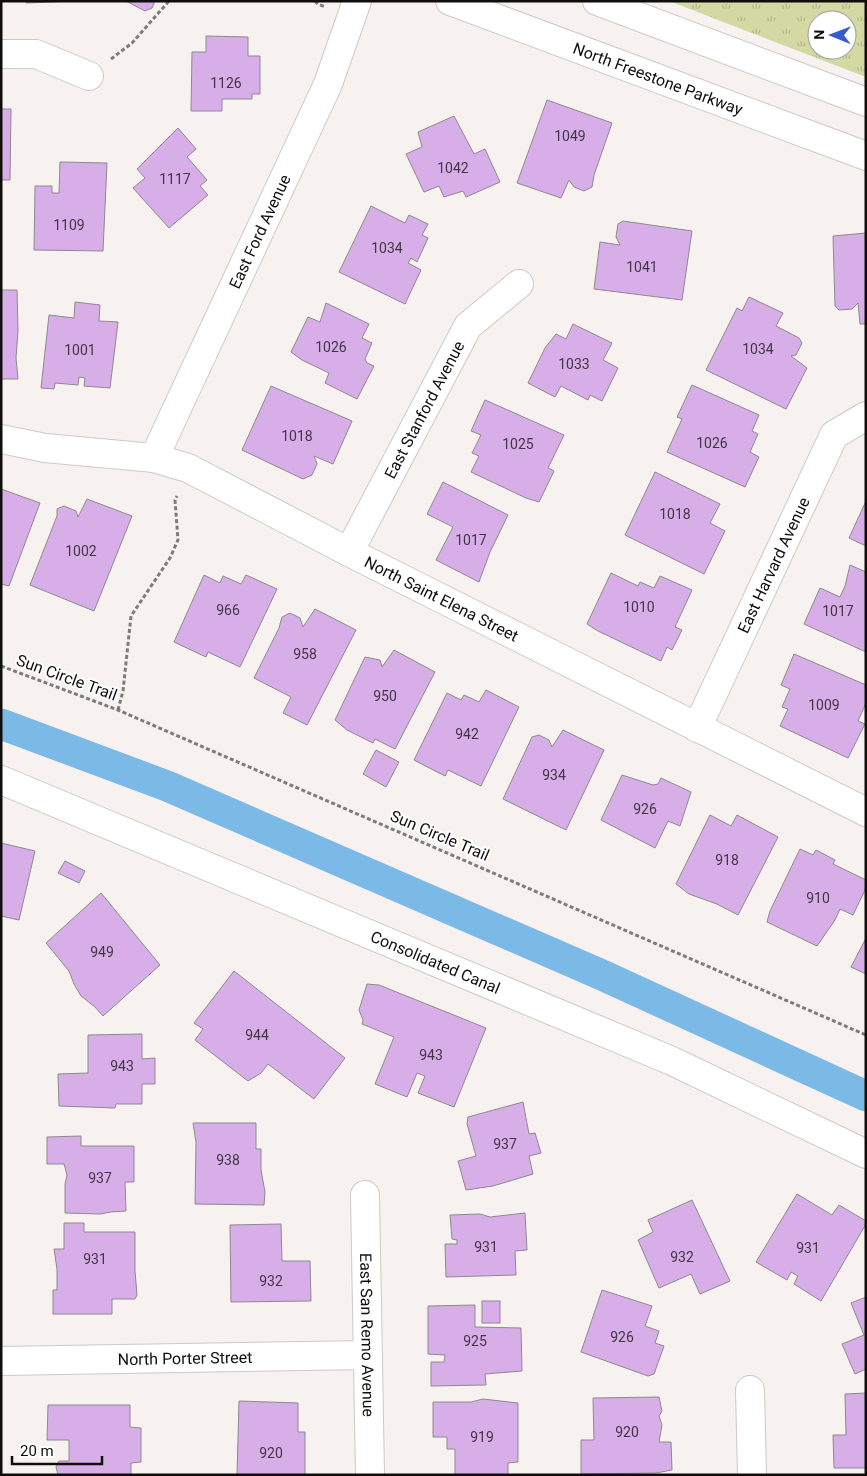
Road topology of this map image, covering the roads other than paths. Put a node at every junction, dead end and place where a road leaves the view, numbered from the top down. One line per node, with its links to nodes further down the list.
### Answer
1 (357, 1): 11 (street, East Ford Avenue)
2 (450, 1): 7 (street, North Freestone Parkway)
3 (597, 1): 6 (street)
4 (1, 54): 5 (street)
5 (89, 76)
6 (866, 102)
7 (866, 156)
8 (519, 284): 12 (street, East Stanford Avenue)
9 (866, 416): 13 (street, East Harvard Avenue)
10 (1, 440): 11 (street, North Saint Elena Street)
11 (154, 458): 12 (street, North Saint Elena Street)
12 (349, 552): 13 (street, North Saint Elena Street)
13 (697, 728): 15 (street, North Saint Elena Street)
14 (1, 780): 16 (street, Consolidated Canal)
15 (866, 812)
16 (866, 1154)
17 (365, 1195): 18 (street, East San Remo Avenue)
18 (368, 1355): 19 (street, North Porter Street); 21 (street, East San Remo Avenue)
19 (1, 1361)
20 (750, 1390): 22 (street)
21 (370, 1475)
22 (752, 1475)

